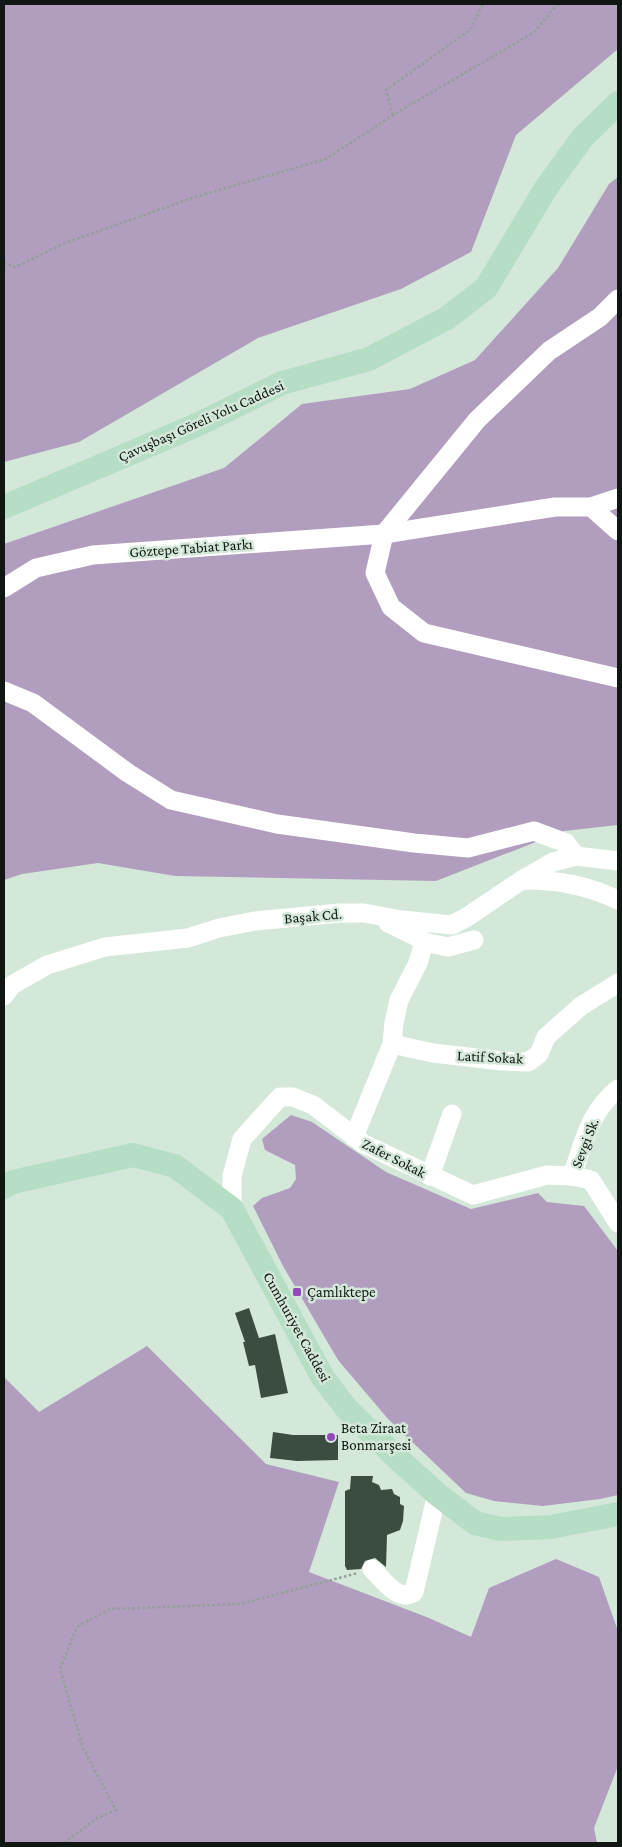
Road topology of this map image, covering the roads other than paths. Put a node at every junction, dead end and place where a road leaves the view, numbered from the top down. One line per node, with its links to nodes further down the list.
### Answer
1 (618, 103): 4 (main road, Çavuşbaşı Göreli Yolu Caddesi)
2 (618, 299): 7 (street)
3 (618, 498): 5 (street, Göztepe Tabiat Parkı)
4 (4, 507)
5 (591, 507): 6 (street); 7 (street, Göztepe Tabiat Parkı)
6 (618, 531)
7 (384, 534): 8 (street, Göztepe Tabiat Parkı); 9 (street)
8 (4, 588)
9 (618, 678)
10 (4, 691): 11 (street)
11 (576, 856): 12 (street, Başak Cd.); 13 (street, Başak Cd.)
12 (618, 861)
13 (522, 880): 14 (street); 15 (street, Başak Cd.)
14 (618, 900)
15 (364, 913): 17 (street); 19 (street, Başak Cd.)
16 (474, 940): 17 (street)
17 (424, 942): 20 (street)
18 (618, 983): 20 (street, Latif Sokak)
19 (4, 996)
20 (392, 1044): 23 (street)
21 (618, 1088): 25 (street, Sevgi Sk.)
22 (452, 1114): 24 (street)
23 (354, 1137): 24 (street, Zafer Sokak); 27 (street, Zafer Sokak)
24 (430, 1176): 25 (street, Zafer Sokak)
25 (572, 1176): 28 (street, Zafer Sokak)
26 (4, 1186): 27 (main road, Cumhuriyet Caddesi)
27 (232, 1209): 29 (main road, Cumhuriyet Caddesi)
28 (618, 1223)
29 (437, 1494): 30 (main road, Cumhuriyet Caddesi); 31 (street)
30 (618, 1514)
31 (372, 1569)

